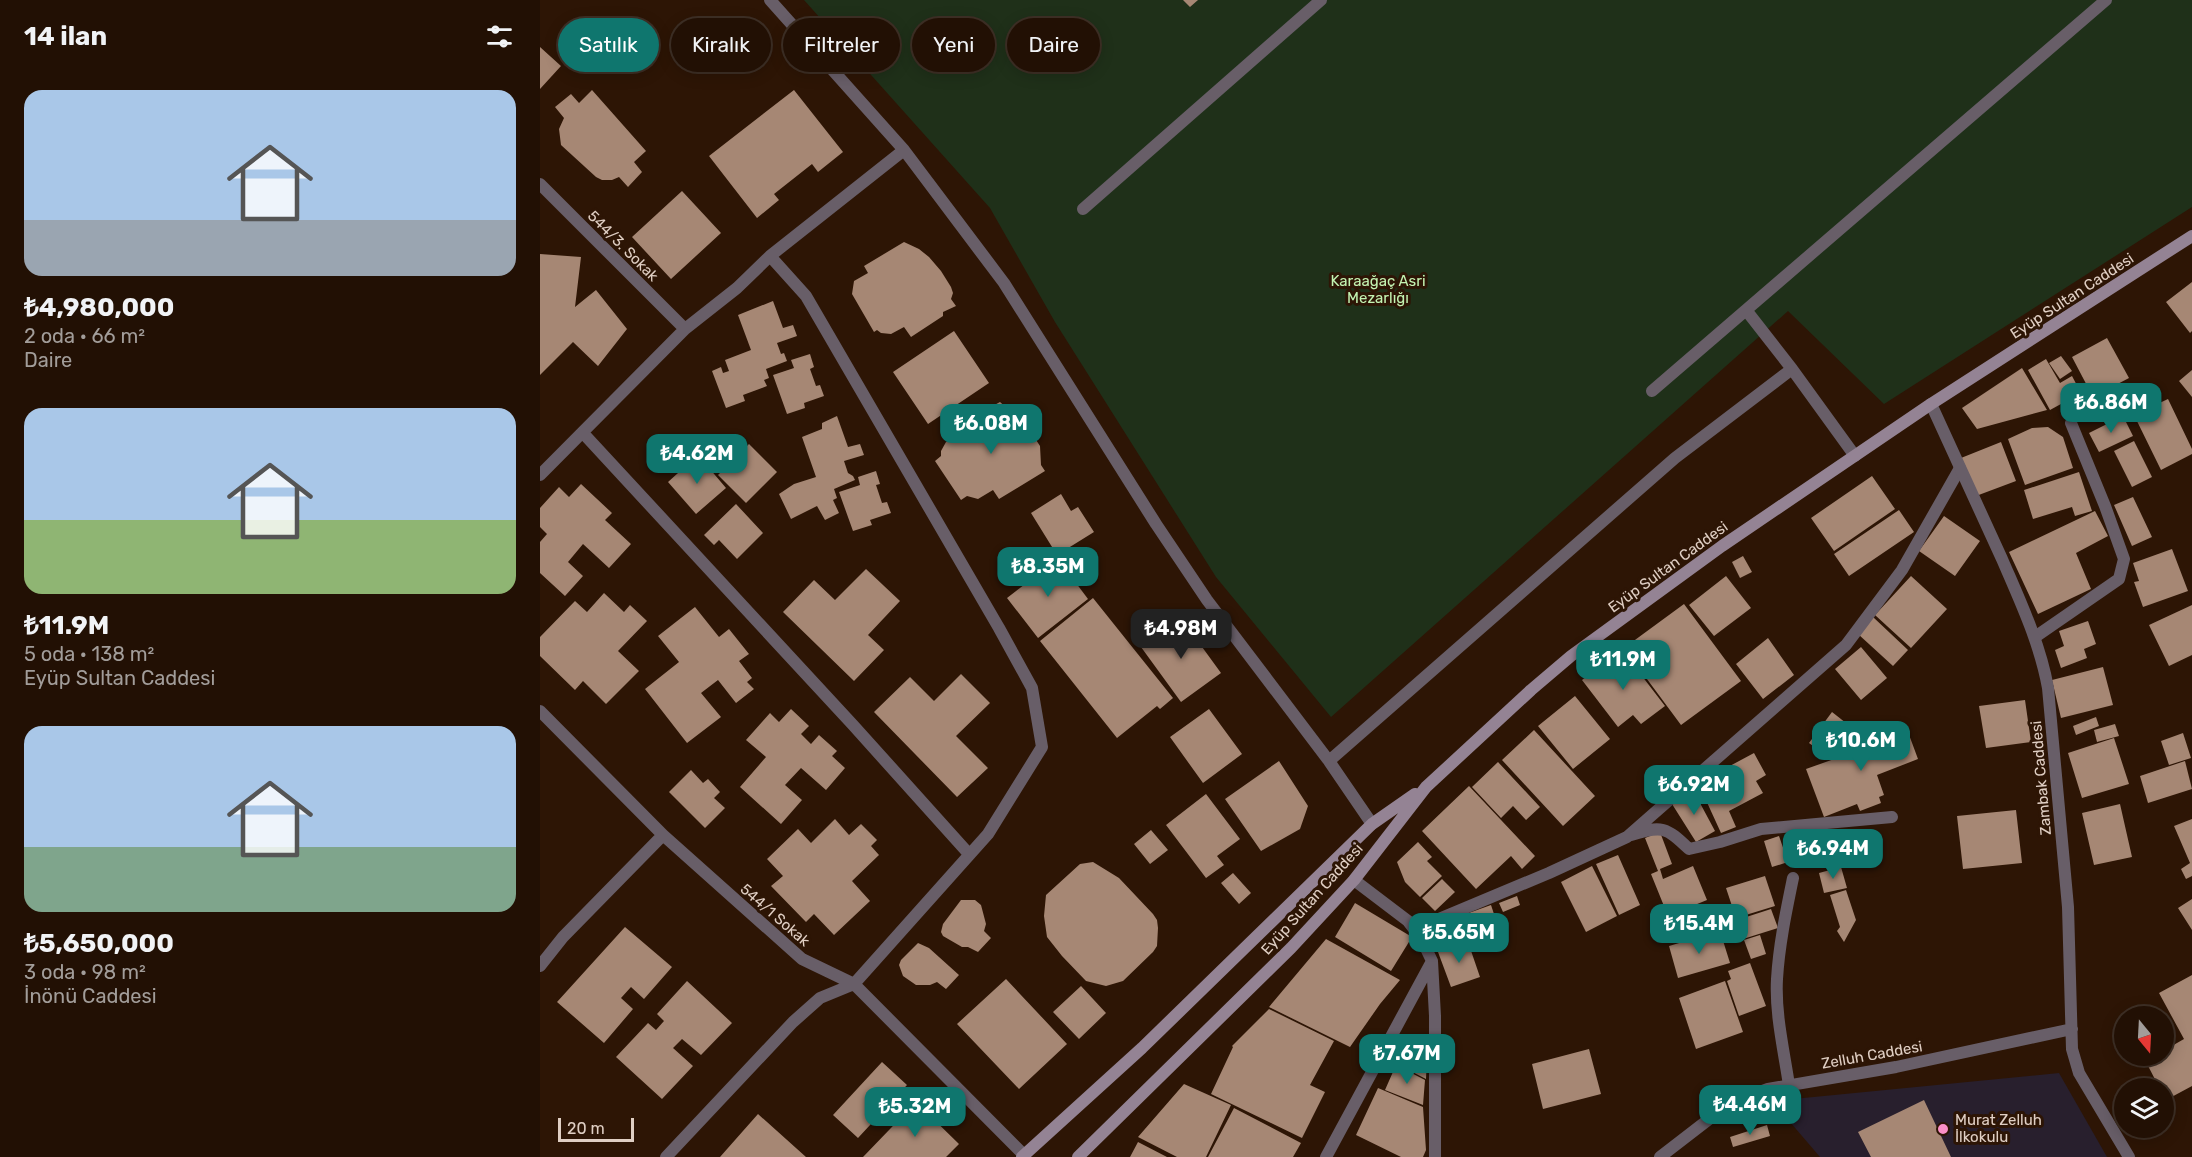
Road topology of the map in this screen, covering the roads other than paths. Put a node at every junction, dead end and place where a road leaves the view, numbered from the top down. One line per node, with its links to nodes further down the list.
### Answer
1 (770, 0): 4 (street)
2 (1321, 0): 6 (street)
3 (2106, 0): 9 (street)
4 (904, 150): 8 (street); 21 (street)
5 (540, 184): 10 (street, 544/3. Sokak)
6 (1083, 209)
7 (2192, 236): 13 (main road, Eyüp Sultan Caddesi)
8 (770, 256): 10 (street); 27 (street)
9 (1746, 310): 11 (street); 12 (street)
10 (685, 329): 15 (street)
11 (1792, 369): 16 (street); 21 (street)
12 (1652, 391)
13 (1931, 404): 16 (main road, Eyüp Sultan Caddesi); 17 (street, Zambak Caddesi)
14 (2071, 423): 19 (street)
15 (583, 434): 18 (street); 27 (street)
16 (1855, 456): 22 (main road, Eyüp Sultan Caddesi)
17 (1960, 468): 19 (street, Zambak Caddesi); 26 (street)
18 (540, 475)
19 (2035, 637): 34 (street, Zambak Caddesi)
20 (540, 711): 25 (street, 544/1 Sokak)
21 (1329, 761): 24 (street)
22 (1426, 787): 24 (main road); 29 (main road, Eyüp Sultan Caddesi)
23 (1892, 818): 26 (street)
24 (1372, 824): 36 (main road)
25 (663, 835): 32 (street); 33 (street, 544/1 Sokak)
26 (1626, 837): 30 (street)
27 (969, 854): 33 (street)
28 (1793, 878): 35 (street)
29 (1354, 880): 30 (street); 38 (main road, Eyüp Sultan Caddesi)
30 (1414, 929): 31 (street)
31 (1432, 961): 39 (street); 40 (street)
32 (540, 966)
33 (854, 984): 36 (street, 544/1 Sokak); 37 (street)
34 (2072, 1029): 35 (street, Zelluh Caddesi); 42 (street, Zambak Caddesi)
35 (1789, 1085): 41 (street, Zelluh Caddesi)
36 (1023, 1156)
37 (666, 1157)
38 (1078, 1157)
39 (1326, 1157)
40 (1435, 1157)
41 (1659, 1157)
42 (2129, 1157)

